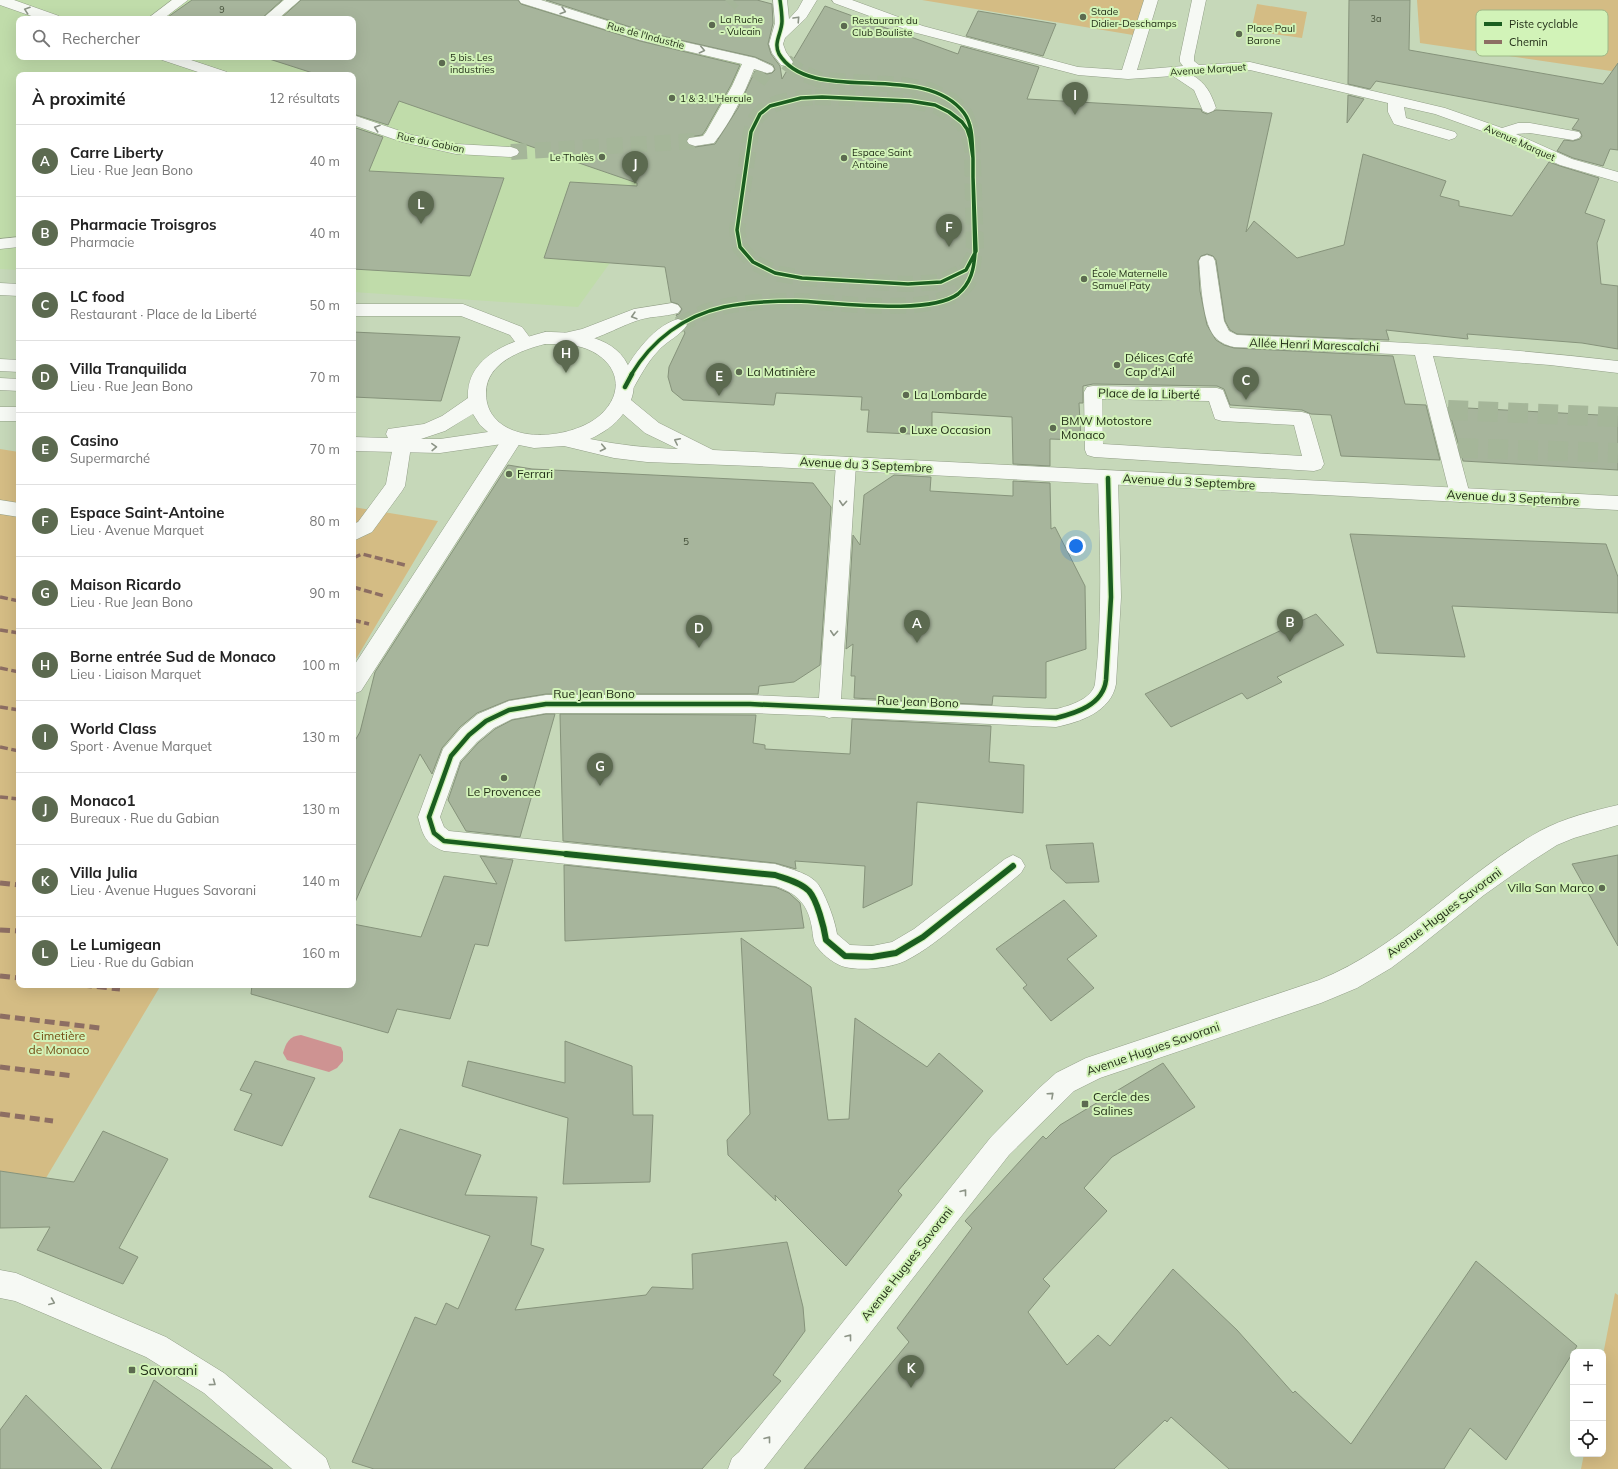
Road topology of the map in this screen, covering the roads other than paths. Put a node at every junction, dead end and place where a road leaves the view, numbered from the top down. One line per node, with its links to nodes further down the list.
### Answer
1 (0, 0): 10 (street, one-way to 1)
2 (181, 0): 11 (street)
3 (294, 0): 12 (street)
4 (526, 0): 15 (street, Rue de l'Industrie, one-way to 15)
5 (780, 0): 13 (street)
6 (810, 0): 13 (street, one-way to 6)
7 (839, 0): 19 (street, Avenue Marquet)
8 (1151, 0): 19 (street)
9 (1199, 0): 16 (street)
10 (45, 16)
11 (158, 16)
12 (273, 16)
13 (780, 35): 15 (street, Rue de l'Industrie)
14 (183, 60): 18 (street)
15 (750, 61): 26 (street)
16 (1194, 69): 17 (street, Avenue Marquet); 20 (street, Avenue Marquet)
17 (1175, 71): 19 (street, Avenue Marquet); 21 (street)
18 (219, 72)
19 (1128, 75)
20 (1396, 101): 23 (street, Avenue Marquet); 24 (street)
21 (1208, 108)
22 (356, 121): 27 (street, Rue du Gabian, one-way to 22)
23 (1502, 133): 25 (street); 28 (street, Avenue Marquet)
24 (1449, 135)
25 (1573, 135)
26 (695, 141)
27 (510, 152)
28 (1618, 177)
29 (16, 242): 30 (street)
30 (0, 244)
31 (1207, 262): 37 (street, Allée Henri Marescalchi)
32 (0, 289): 33 (street)
33 (16, 290)
34 (356, 310): 36 (street)
35 (566, 338): 36 (street); 43 (street); 43 (street, one-way to 35)
36 (525, 343): 44 (street)
37 (1422, 349): 40 (street, Allée Henri Marescalchi); 56 (street)
38 (0, 365): 39 (street)
39 (16, 366)
40 (1618, 367)
41 (0, 384): 42 (street)
42 (16, 385)
43 (623, 394): 49 (street); 52 (street, Avenue du 3 Septembre, one-way to 43)
44 (477, 401): 47 (street); 48 (street)
45 (0, 414): 46 (street)
46 (16, 414)
47 (356, 431)
48 (512, 437): 49 (street); 51 (street, one-way to 48); 61 (street)
49 (565, 440): 52 (street, Avenue du 3 Septembre, one-way to 52)
50 (356, 444): 51 (street)
51 (402, 446): 60 (street)
52 (712, 458): 53 (street, Avenue du 3 Septembre)
53 (846, 464): 55 (street, Avenue du 3 Septembre); 62 (street, one-way to 62)
54 (1314, 464): 54 (street, Place de la Liberté)
55 (1108, 478): 56 (street, Avenue du 3 Septembre); 62 (street, Rue Jean Bono)
56 (1460, 495): 57 (street, Avenue du 3 Septembre)
57 (1618, 503)
58 (0, 507): 59 (street)
59 (16, 510)
60 (356, 532)
61 (356, 680)
62 (829, 709): 64 (street, Rue Jean Bono)
63 (1618, 815): 67 (street, Avenue Hugues Savorani, one-way to 63)
64 (1013, 866)
65 (8, 1286): 66 (street, one-way to 66)
66 (316, 1469)
67 (743, 1469)

